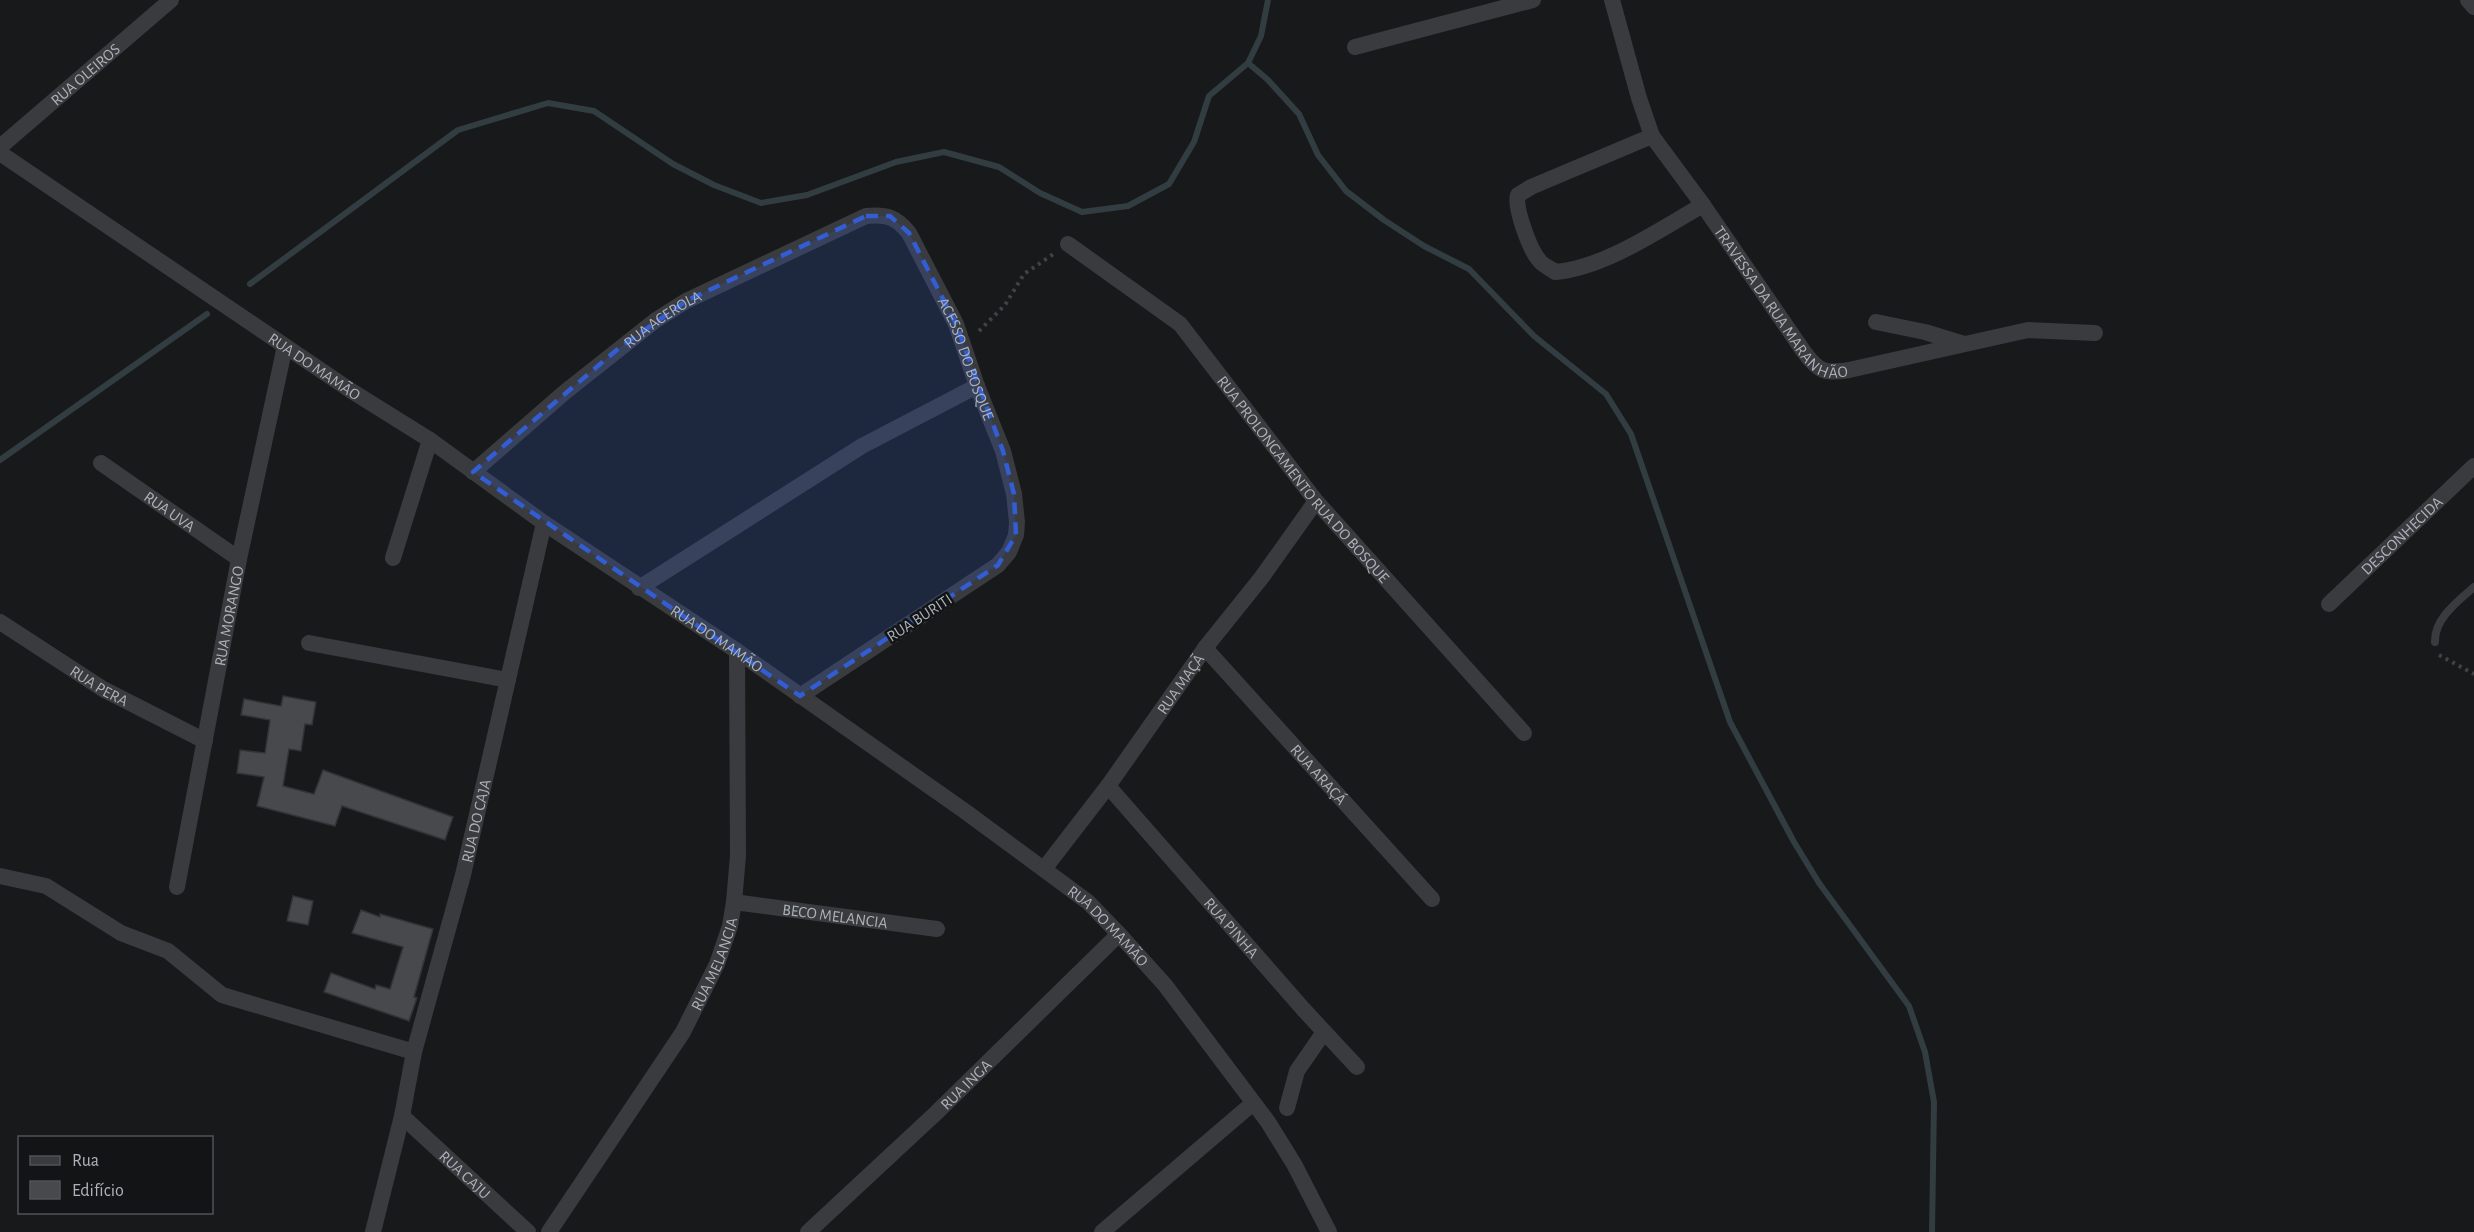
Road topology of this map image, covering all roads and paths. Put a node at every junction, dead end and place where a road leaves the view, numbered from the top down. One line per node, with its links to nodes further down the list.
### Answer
1 (171, 0): 8 (street, RUA OLEIROS)
2 (1533, 0): 6 (street)
3 (1611, 0): 7 (street, TRAVESSA DA RUA MARANHÃO)
4 (2468, 0): 5 (street)
5 (2474, 7)
6 (1355, 47)
7 (1652, 136): 10 (street, TRAVESSA DA RUA MARANHÃO); 10 (street)
8 (0, 147)
9 (0, 153): 17 (street, RUA DO MAMÃO)
10 (1703, 205): 16 (street, TRAVESSA DA RUA MARANHÃO)
11 (881, 214): 18 (street, ACESSO DO BOSQUE); 22 (street, RUA ACEROLA)
12 (1068, 244): 14 (path); 23 (street, RUA PROLONGAMENTO RUA DO BOSQUE)
13 (1876, 322): 16 (street)
14 (979, 331)
15 (2095, 333): 16 (street, TRAVESSA DA RUA MARANHÃO)
16 (1965, 344)
17 (285, 346): 19 (street, RUA DO MAMÃO); 27 (street, RUA MORANGO)
18 (977, 386): 24 (street, ACESSO DO BOSQUE); 29 (street)
19 (430, 440): 22 (street, RUA DO MAMÃO); 26 (street)
20 (101, 463): 27 (street, RUA UVA)
21 (2474, 466): 30 (street, DESCONHECIDA)
22 (473, 472): 25 (street, RUA DO MAMÃO)
23 (1316, 501): 34 (street, RUA MAÇÃ); 39 (street, RUA PROLONGAMENTO RUA DO BOSQUE)
24 (1017, 522): 38 (street, RUA BURITI)
25 (544, 523): 29 (street, RUA DO MAMÃO); 37 (street, RUA DO CAJA)
26 (393, 558)
27 (239, 559): 40 (street, RUA MORANGO)
28 (2474, 587): 32 (lane)
29 (639, 588): 35 (street, RUA DO MAMÃO)
30 (2329, 604)
31 (0, 622): 40 (street, RUA PERA)
32 (2435, 642): 36 (path)
33 (309, 643): 37 (street)
34 (1205, 648): 41 (street, RUA MAÇÃ); 45 (street, RUA ARAÇÁ)
35 (737, 651): 38 (street, RUA DO MAMÃO); 46 (street, RUA MELANCIA)
36 (2474, 674)
37 (508, 680): 50 (street, RUA DO CAJA)
38 (800, 696): 42 (street, RUA DO MAMÃO)
39 (1524, 733)
40 (205, 741): 44 (street, RUA MORANGO)
41 (1108, 786): 42 (street, RUA MAÇÃ); 49 (street, RUA PINHA)
42 (1044, 869): 48 (street, RUA DO MAMÃO)
43 (0, 876): 50 (street)
44 (177, 887)
45 (1432, 899)
46 (734, 902): 47 (street, BECO MELANCIA); 58 (street, RUA MELANCIA)
47 (937, 929)
48 (1119, 934): 52 (street, RUA DO MAMÃO); 59 (street, RUA INGA)
49 (1324, 1032): 51 (street, RUA PINHA); 53 (street)
50 (414, 1052): 54 (street, RUA DO CAJA)
51 (1357, 1067)
52 (1252, 1104): 55 (street); 60 (street, RUA DO MAMÃO)
53 (1287, 1108)
54 (402, 1116): 56 (street, RUA DO CAJA); 57 (street, RUA CAJU)
55 (1104, 1231)
56 (373, 1232)
57 (528, 1232)
58 (549, 1232)
59 (808, 1232)
60 (1329, 1232)

